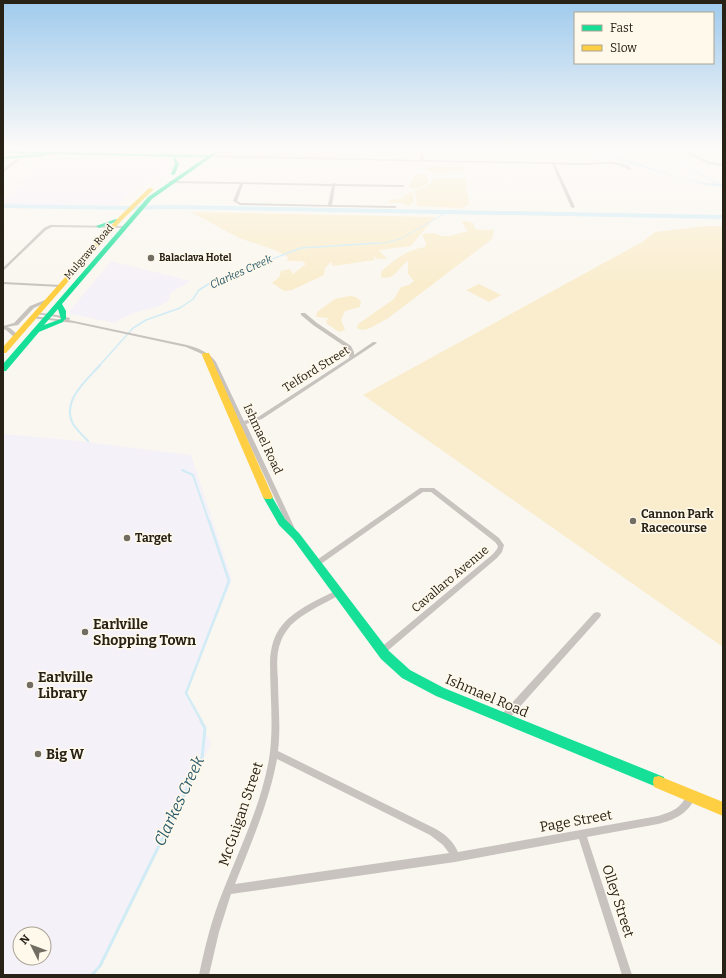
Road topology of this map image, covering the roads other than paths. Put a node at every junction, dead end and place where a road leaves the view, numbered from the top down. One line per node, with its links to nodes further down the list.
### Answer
1 (153, 195): 8 (main road, Mulgrave Road)
2 (237, 195): 5 (street)
3 (332, 195): 5 (street)
4 (568, 195): 7 (street)
5 (330, 206): 6 (street)
6 (396, 207)
7 (573, 207)
8 (119, 224): 9 (main road); 12 (main road, Mulgrave Road); 14 (main road, Mulgrave Road)
9 (99, 226): 10 (street)
10 (3, 270)
11 (3, 283): 12 (street)
12 (61, 286): 13 (main road, Mulgrave Road)
13 (47, 301): 16 (main road, Mulgrave Road); 19 (street)
14 (59, 304): 17 (main road, Mulgrave Road); 18 (main road)
15 (303, 314): 25 (street)
16 (35, 315): 17 (street, Ishmael Road); 21 (main road, Mulgrave Road)
17 (48, 317): 18 (street, Ishmael Road); 20 (main road, Mulgrave Road)
18 (62, 320): 20 (main road); 24 (street, Ishmael Road)
19 (3, 328): 21 (street)
20 (36, 331): 26 (main road, Mulgrave Road)
21 (16, 336): 23 (main road, Mulgrave Road)
22 (375, 344): 25 (street, Telford Street)
23 (3, 351)
24 (206, 355): 27 (main road, Ishmael Road)
25 (351, 358): 27 (street, Telford Street)
26 (3, 369)
27 (241, 423): 28 (main road, Ishmael Road)
28 (316, 564): 29 (main road, Ishmael Road); 31 (street, Cavallaro Avenue)
29 (338, 592): 31 (main road, Ishmael Road); 33 (street, McGuigan Street)
30 (597, 615): 32 (street)
31 (382, 650): 32 (main road, Ishmael Road)
32 (504, 718): 34 (main road, Ishmael Road)
33 (274, 753): 37 (street); 38 (street, McGuigan Street)
34 (692, 796): 35 (main road, Ishmael Road); 36 (street, Page Street)
35 (723, 809)
36 (582, 835): 37 (street, Page Street); 40 (street, Olley Street)
37 (455, 857): 38 (street, Page Street)
38 (228, 890): 39 (street, McGuigan Street)
39 (204, 975)
40 (627, 975)

